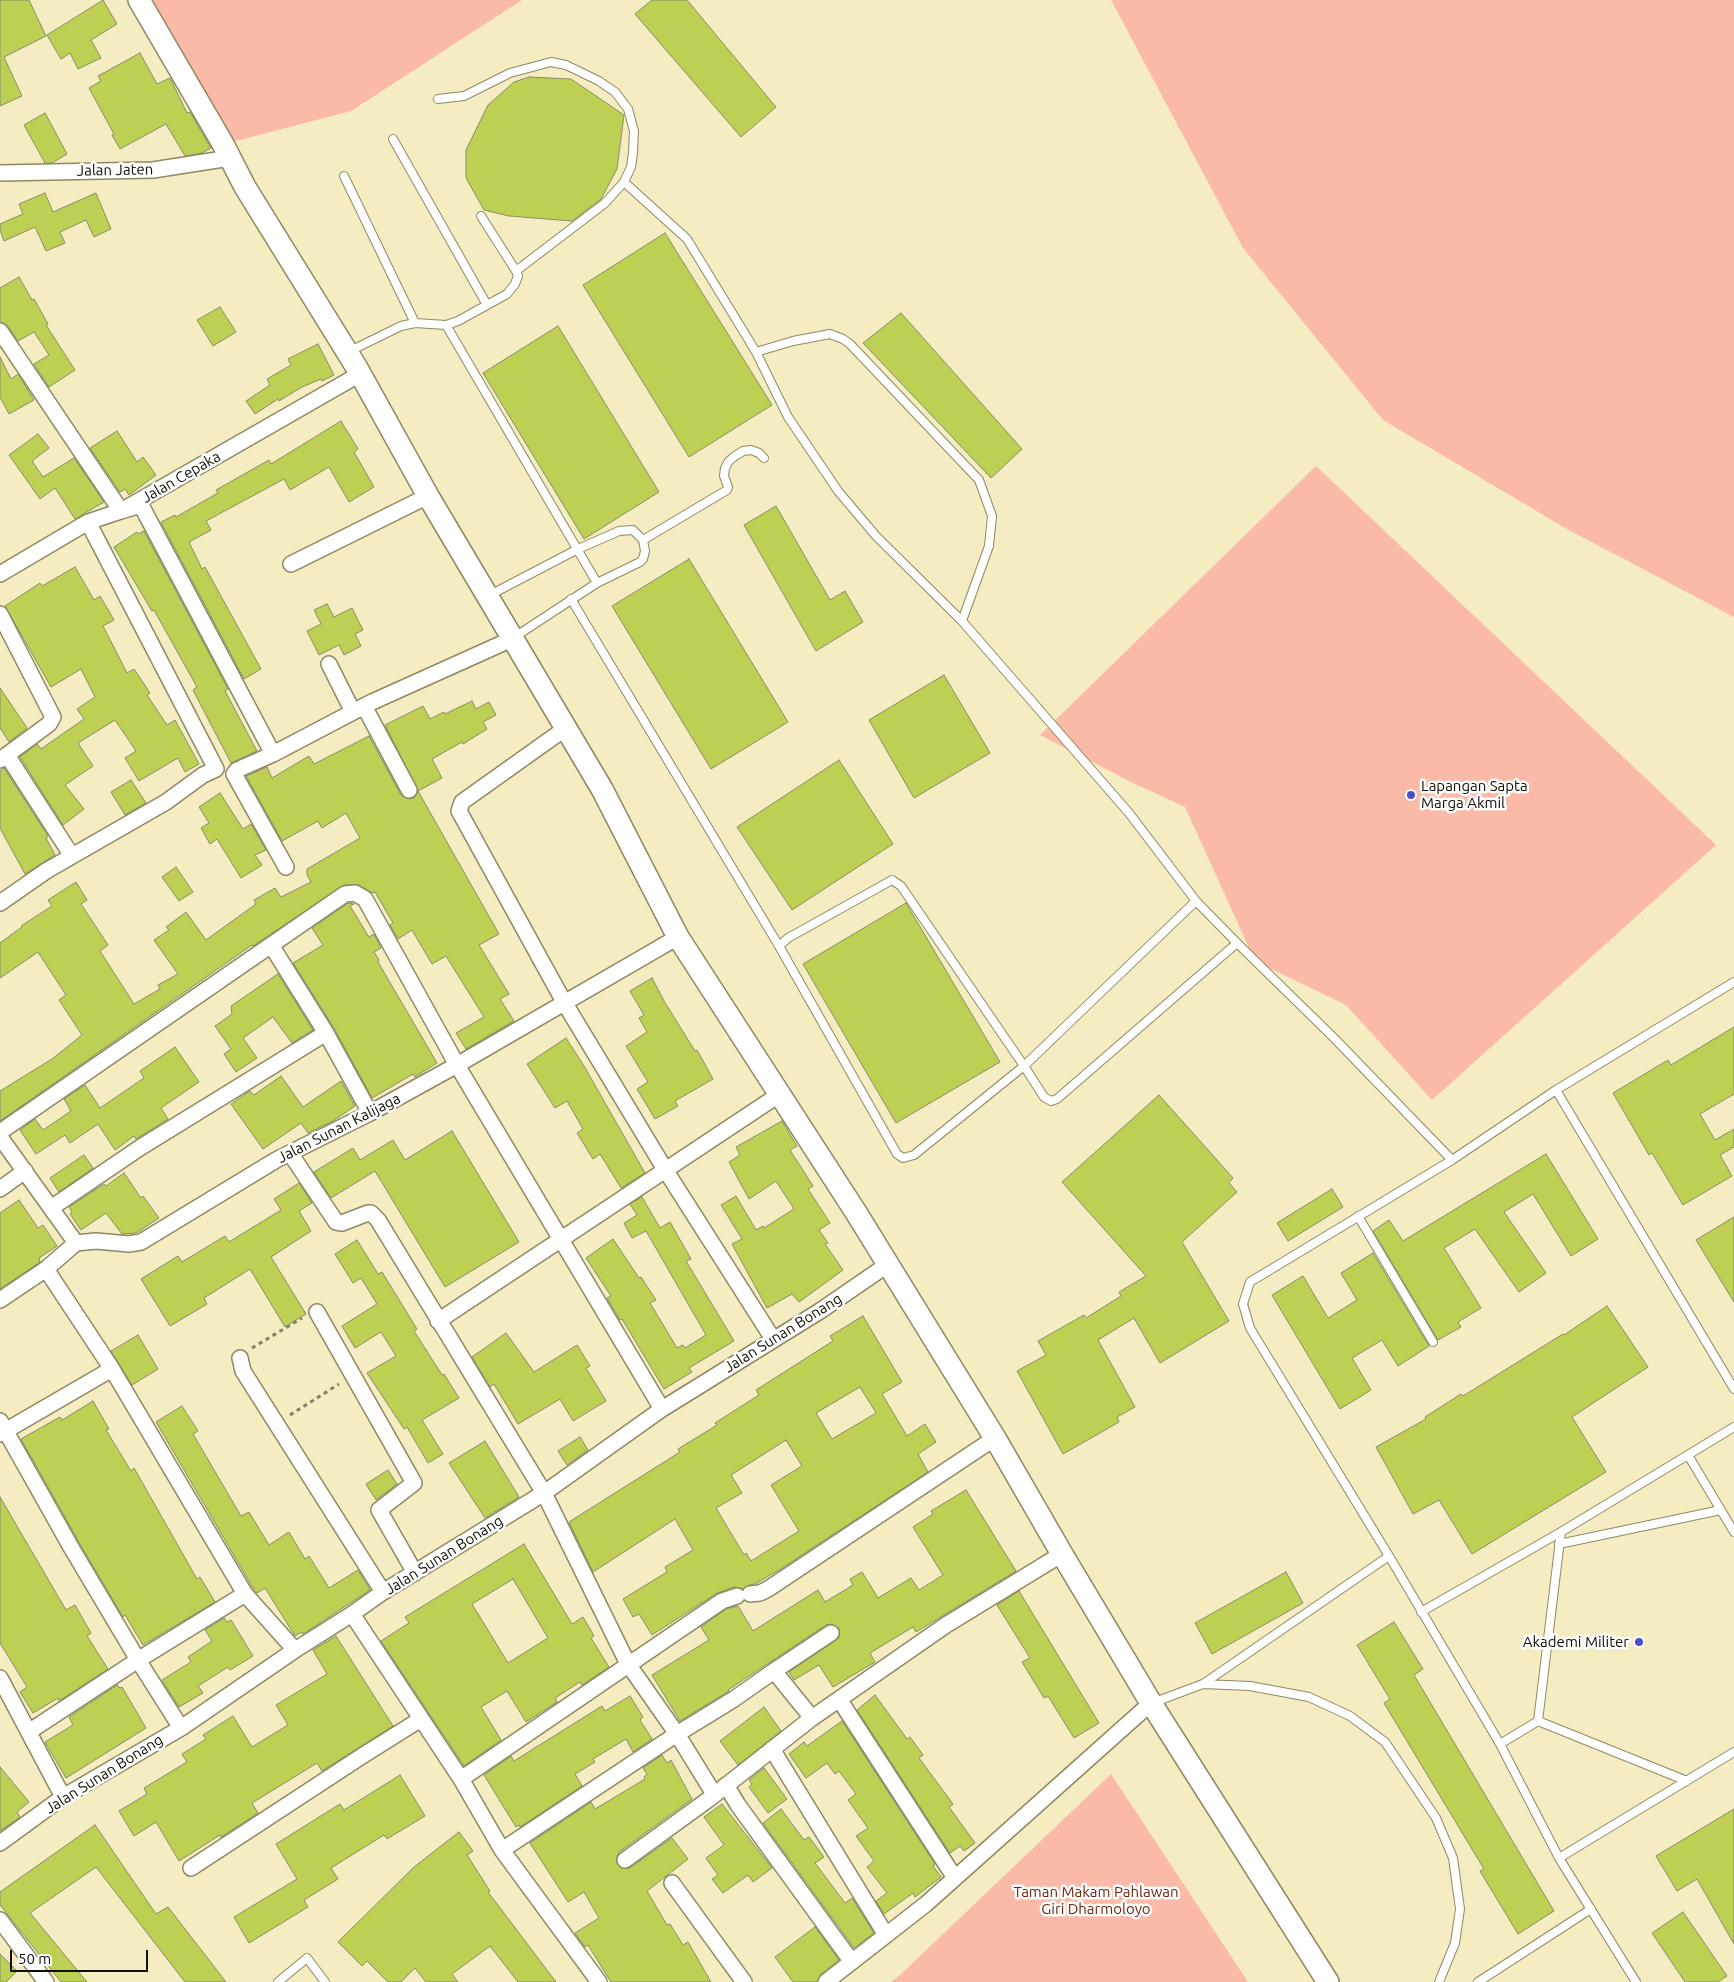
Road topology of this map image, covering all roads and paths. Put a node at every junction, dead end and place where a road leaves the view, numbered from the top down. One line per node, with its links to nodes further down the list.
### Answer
1 (139, 0): 4 (main road)
2 (438, 99): 7 (lane)
3 (393, 139): 10 (lane)
4 (230, 158): 5 (street, Jalan Jaten); 15 (main road)
5 (0, 173)
6 (344, 176): 11 (lane)
7 (624, 182): 9 (lane); 14 (lane)
8 (481, 216): 9 (lane)
9 (516, 271): 10 (lane)
10 (486, 305): 12 (lane)
11 (415, 323): 12 (lane); 15 (lane)
12 (446, 325): 22 (lane)
13 (0, 331): 19 (street)
14 (756, 352): 29 (lane); 29 (lane)
15 (347, 353): 16 (main road)
16 (360, 374): 18 (main road); 19 (street, Jalan Cepaka)
17 (764, 458): 21 (lane)
18 (428, 496): 23 (street); 26 (main road)
19 (121, 511): 20 (street, Jalan Cepaka); 34 (street)
20 (88, 522): 24 (street, Jalan Cepaka); 37 (street)
21 (643, 540): 22 (lane); 25 (lane)
22 (578, 549): 25 (lane); 26 (lane)
23 (291, 564)
24 (0, 574)
25 (597, 583): 27 (lane)
26 (487, 597): 30 (main road)
27 (571, 599): 30 (lane); 44 (lane)
28 (0, 614): 35 (street)
29 (962, 621): 39 (lane)
30 (512, 638): 32 (street); 33 (main road)
31 (329, 664): 32 (street)
32 (358, 709): 34 (street); 36 (street)
33 (566, 728): 41 (main road); 46 (street)
34 (274, 754): 38 (street)
35 (3, 757): 37 (street)
36 (409, 790)
37 (72, 856): 40 (street)
38 (286, 867)
39 (1196, 901): 42 (lane); 49 (lane)
40 (0, 903)
41 (678, 937): 46 (street, Jalan Sunan Kalijaga); 51 (main road)
42 (1237, 943): 49 (lane); 56 (lane)
43 (271, 945): 47 (street); 48 (street); 53 (street)
44 (779, 946): 49 (lane); 49 (lane)
45 (1734, 982): 50 (lane)
46 (564, 1002): 48 (street, Jalan Sunan Kalijaga); 58 (street)
47 (326, 1033): 52 (street); 60 (street)
48 (456, 1065): 52 (street, Jalan Sunan Kalijaga); 62 (street)
49 (1024, 1066)
50 (1556, 1090): 56 (lane); 74 (lane)
51 (780, 1094): 58 (street); 64 (main road)
52 (370, 1113): 55 (street, Jalan Sunan Kalijaga)
53 (0, 1132)
54 (0, 1136): 57 (street)
55 (290, 1153): 63 (street, Jalan Sunan Kalijaga); 68 (street)
56 (1452, 1160): 61 (lane)
57 (25, 1171): 59 (street); 60 (street)
58 (666, 1171): 62 (street); 69 (street)
59 (0, 1189)
60 (51, 1208): 63 (street)
61 (1358, 1216): 70 (lane); 87 (lane)
62 (562, 1240): 68 (street); 75 (street)
63 (76, 1243): 65 (street)
64 (887, 1265): 69 (street, Jalan Sunan Bonang); 79 (main road)
65 (46, 1269): 66 (street); 72 (street)
66 (0, 1300)
67 (317, 1312): 71 (path); 73 (street)
68 (438, 1321): 81 (street)
69 (773, 1339): 75 (street, Jalan Sunan Bonang)
70 (1433, 1342)
71 (240, 1358): 76 (street)
72 (112, 1369): 78 (street); 90 (street)
73 (352, 1376): 76 (path); 88 (street)
74 (1734, 1389)
75 (662, 1409): 81 (street, Jalan Sunan Bonang)
76 (276, 1423): 89 (street)
77 (1734, 1427): 80 (lane)
78 (2, 1429): 95 (street)
79 (995, 1438): 86 (main road); 96 (street)
80 (1688, 1455): 82 (lane); 83 (lane)
81 (544, 1493): 88 (street, Jalan Sunan Bonang); 96 (street)
82 (1721, 1510): 84 (lane); 85 (lane)
83 (1561, 1532): 85 (lane); 91 (lane)
84 (1734, 1532)
85 (1559, 1544): 104 (lane)
86 (1062, 1554): 100 (street); 101 (main road)
87 (1389, 1556): 91 (lane); 99 (lane)
88 (415, 1573): 89 (street, Jalan Sunan Bonang)
89 (383, 1592): 92 (street, Jalan Sunan Bonang)
90 (246, 1594): 94 (street); 95 (street)
91 (1421, 1612): 108 (lane)
92 (352, 1614): 94 (street, Jalan Sunan Bonang); 103 (street)
93 (831, 1633): 97 (street)
94 (295, 1650): 105 (street, Jalan Sunan Bonang)
95 (138, 1660): 105 (street); 106 (street)
96 (628, 1664): 107 (street); 111 (street)
97 (774, 1671): 102 (street); 107 (street)
98 (0, 1678): 106 (street)
99 (1203, 1684): 101 (lane); 134 (lane)
100 (839, 1699): 102 (street); 121 (street)
101 (1152, 1703): 121 (street); 133 (main road)
102 (812, 1718): 109 (street)
103 (421, 1719): 111 (street); 120 (street)
104 (1538, 1721): 108 (lane); 112 (lane)
105 (181, 1728): 115 (street, Jalan Sunan Bonang)
106 (30, 1732): 115 (street)
107 (677, 1734): 114 (street); 117 (street)
108 (1500, 1744): 118 (lane)
109 (772, 1749): 113 (street); 125 (street)
110 (1734, 1752): 112 (lane)
111 (461, 1779): 117 (street)
112 (1687, 1781): 118 (lane)
113 (726, 1785): 114 (street); 126 (street)
114 (714, 1794): 119 (street)
115 (63, 1797): 116 (street, Jalan Sunan Bonang)
116 (0, 1843)
117 (502, 1850): 130 (street)
118 (1559, 1858): 123 (lane)
119 (625, 1860)
120 (191, 1868)
121 (955, 1878): 125 (street)
122 (672, 1883): 131 (street)
123 (1591, 1909): 135 (lane); 136 (lane)
124 (0, 1920): 127 (street)
125 (886, 1935): 126 (street)
126 (852, 1962): 132 (street)
127 (46, 1982)
128 (278, 1982): 129 (lane)
129 (325, 1982)
130 (599, 1982)
131 (744, 1982)
132 (826, 1982)
133 (1328, 1982)
134 (1439, 1982)
135 (1478, 1982)
136 (1636, 1982)

